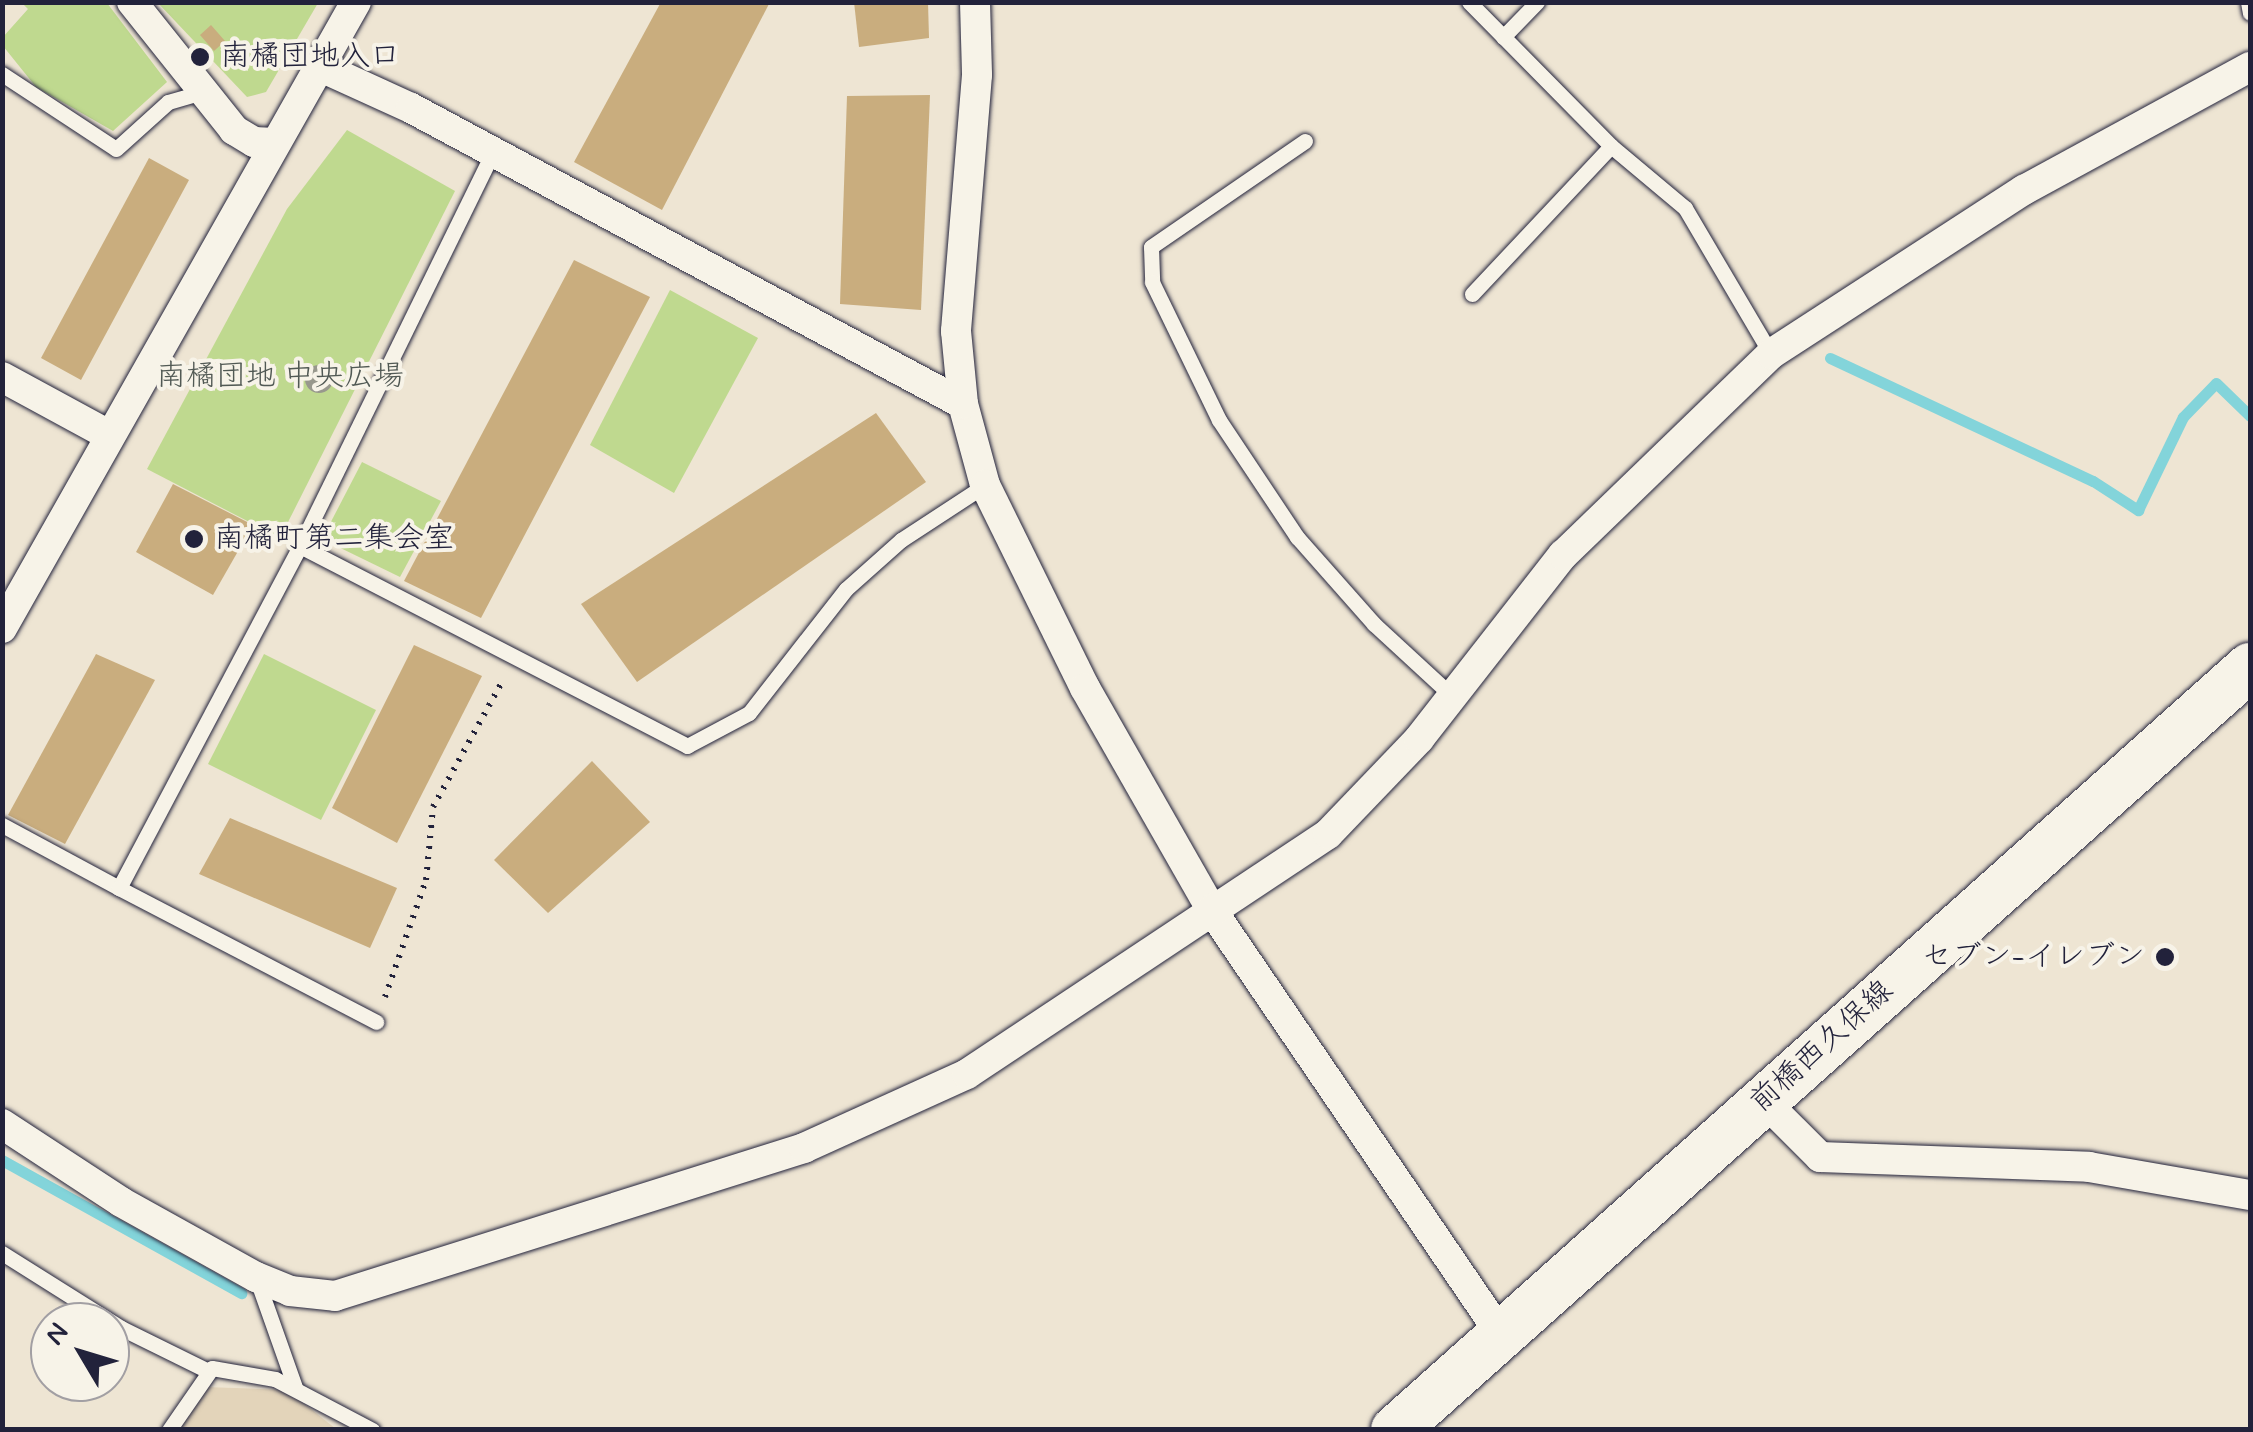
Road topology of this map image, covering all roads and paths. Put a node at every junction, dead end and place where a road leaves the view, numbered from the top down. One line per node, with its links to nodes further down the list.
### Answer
1 (132, 2): 12 (street)
2 (356, 2): 9 (street)
3 (975, 2): 20 (street)
4 (1468, 2): 8 (lane)
5 (1538, 2): 8 (lane)
6 (2248, 2): 7 (lane)
7 (2250, 13)
8 (1503, 37): 15 (lane)
9 (321, 66): 14 (street); 16 (street)
10 (2250, 67): 18 (street)
11 (2, 74): 12 (lane)
12 (200, 93): 14 (street)
13 (1305, 141): 27 (lane)
14 (275, 143): 21 (street)
15 (1612, 146): 17 (lane); 18 (lane)
16 (493, 152): 20 (street); 23 (lane)
17 (1472, 294)
18 (1771, 354): 27 (street)
19 (2, 377): 21 (street)
20 (962, 404): 22 (street)
21 (108, 435): 24 (street)
22 (985, 486): 25 (lane); 30 (street)
23 (300, 546): 25 (lane); 29 (lane)
24 (5, 618)
25 (516, 657): 31 (path)
26 (2250, 666): 32 (main road, 前橋西久保線)
27 (1451, 695): 30 (street)
28 (2, 825): 29 (lane)
29 (120, 888): 31 (lane)
30 (1211, 909): 36 (street); 37 (street)
31 (376, 1022)
32 (1764, 1101): 34 (street); 37 (main road, 前橋西久保線)
33 (2, 1124): 36 (street)
34 (2250, 1195)
35 (2, 1254): 38 (lane)
36 (256, 1277): 39 (lane)
37 (1500, 1334): 42 (main road, 前橋西久保線)
38 (206, 1370): 39 (lane); 40 (lane)
39 (295, 1388): 41 (lane)
40 (168, 1430)
41 (372, 1430)
42 (1395, 1430)

